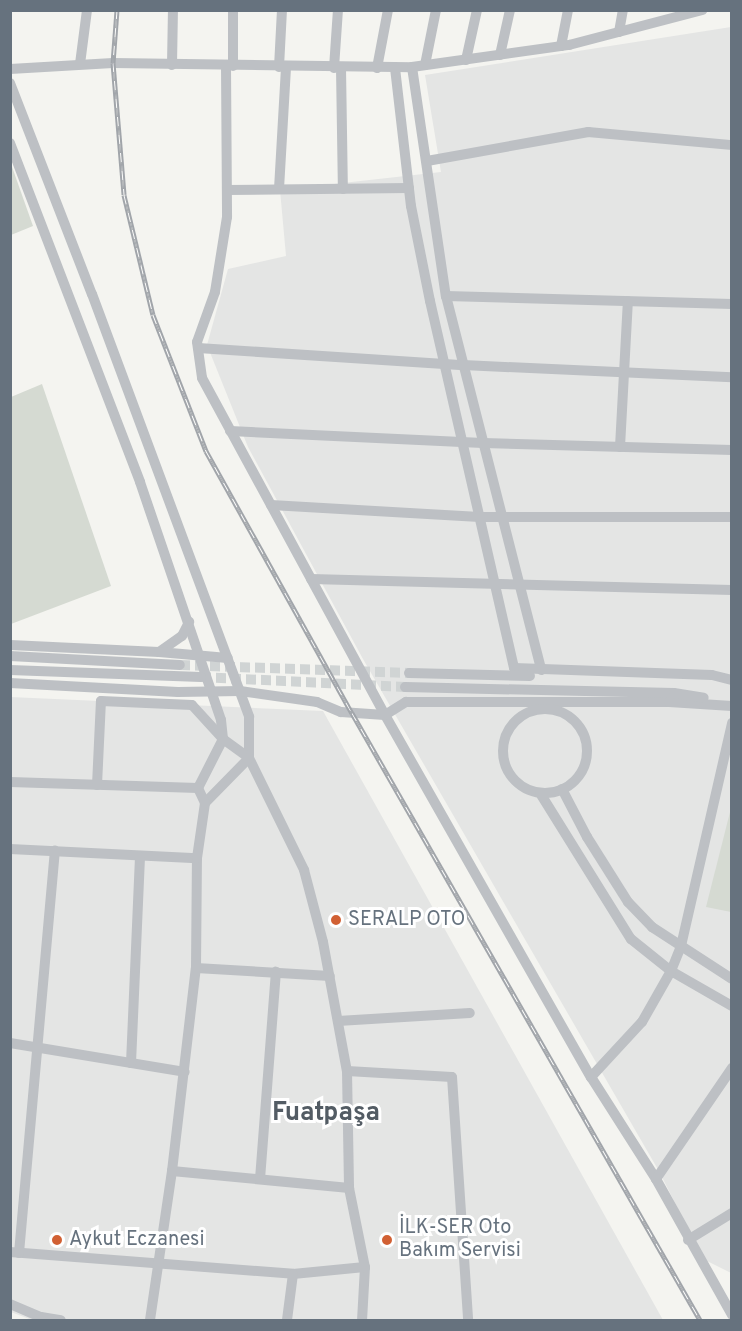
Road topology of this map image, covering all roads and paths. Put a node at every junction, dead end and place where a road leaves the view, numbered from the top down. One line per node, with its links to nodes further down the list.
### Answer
1 (87, 10): 17 (street)
2 (173, 10): 18 (street)
3 (233, 10): 19 (street)
4 (282, 10): 21 (street)
5 (338, 10): 23 (street)
6 (388, 10): 24 (street)
7 (436, 10): 20 (street)
8 (477, 10): 16 (street)
9 (510, 10): 15 (street)
10 (568, 10): 14 (street)
11 (623, 10): 13 (street)
12 (702, 10): 13 (street)
13 (619, 32): 14 (street)
14 (561, 46): 15 (street)
15 (500, 55): 16 (street)
16 (466, 60): 20 (street)
17 (80, 64): 18 (street); 26 (street)
18 (172, 65): 19 (street)
19 (230, 66): 21 (street); 34 (street)
20 (426, 66): 22 (street)
21 (282, 67): 23 (street); 32 (street)
22 (412, 67): 25 (street); 30 (street)
23 (338, 68): 24 (street); 33 (street)
24 (377, 68): 25 (street)
25 (395, 68): 31 (street)
26 (10, 69)
27 (10, 83): 61 (street)
28 (10, 143): 56 (street)
29 (732, 146): 30 (street)
30 (427, 161): 35 (street)
31 (409, 188): 33 (street); 39 (street)
32 (279, 189): 33 (street); 34 (street)
33 (343, 189)
34 (226, 190): 38 (street)
35 (446, 296): 36 (street); 40 (street)
36 (628, 301): 37 (street); 41 (street)
37 (732, 304)
38 (198, 348): 39 (street); 43 (street)
39 (444, 363): 40 (street); 44 (street)
40 (464, 365): 41 (street); 45 (street)
41 (624, 372): 42 (street); 46 (street)
42 (732, 377)
43 (230, 431): 44 (street); 48 (street)
44 (462, 441): 45 (street); 50 (street)
45 (483, 443): 46 (street); 49 (street)
46 (620, 447): 47 (street)
47 (732, 450)
48 (271, 505): 50 (street); 52 (street)
49 (501, 515): 50 (street); 51 (street); 54 (street)
50 (480, 517): 53 (street)
51 (732, 517)
52 (311, 579): 53 (street); 73 (street)
53 (496, 585): 54 (street); 64 (street)
54 (519, 586): 55 (street); 64 (street)
55 (732, 590)
56 (189, 622): 58 (street); 60 (street)
57 (10, 645): 58 (street)
58 (159, 652): 60 (street)
59 (10, 656): 62 (street)
60 (200, 656): 61 (street); 71 (street)
61 (228, 658): 70 (street)
62 (180, 665)
63 (10, 670): 66 (street)
64 (541, 670): 67 (street)
65 (410, 673): 67 (street)
66 (201, 677)
67 (732, 681)
68 (10, 683): 71 (street)
69 (405, 687): 72 (street)
70 (240, 691): 71 (street); 73 (street); 76 (street)
71 (212, 692): 75 (street)
72 (732, 705): 73 (street)
73 (385, 715): 102 (street)
74 (732, 723): 87 (street)
75 (224, 739): 76 (street); 78 (street); 79 (street)
76 (249, 758): 82 (street); 91 (street)
77 (10, 782): 78 (street)
78 (98, 785): 79 (street)
79 (198, 788): 82 (street)
80 (562, 789): 81 (street); 81 (street); 87 (street)
81 (540, 793): 89 (street)
82 (205, 803): 86 (street)
83 (10, 849): 84 (street)
84 (55, 851): 85 (street); 97 (street)
85 (140, 857): 86 (street); 98 (street)
86 (197, 858): 88 (street)
87 (681, 946): 89 (street); 92 (street)
88 (196, 968): 90 (street); 101 (street)
89 (671, 971): 93 (street); 102 (street)
90 (276, 972): 91 (street); 104 (street)
91 (330, 976): 95 (street)
92 (732, 979)
93 (732, 1006)
94 (470, 1012): 95 (street)
95 (338, 1020): 100 (street)
96 (10, 1043): 97 (street)
97 (39, 1048): 98 (street); 109 (street)
98 (131, 1063): 101 (street)
99 (732, 1068): 105 (street)
100 (347, 1071): 106 (street); 120 (street)
101 (185, 1072): 103 (street)
102 (591, 1077): 105 (street)
103 (172, 1171): 104 (street); 110 (street)
104 (260, 1179): 106 (street)
105 (656, 1179): 108 (street)
106 (349, 1188): 111 (street)
107 (732, 1213): 108 (street)
108 (688, 1240): 113 (street)
109 (15, 1253): 110 (street)
110 (159, 1262): 112 (street); 117 (street)
111 (365, 1267): 112 (street); 119 (street)
112 (293, 1274): 118 (street)
113 (728, 1297): 115 (street)
114 (10, 1304): 116 (street)
115 (732, 1315)
116 (61, 1320)
117 (150, 1320)
118 (287, 1320)
119 (362, 1320)
120 (468, 1320)

